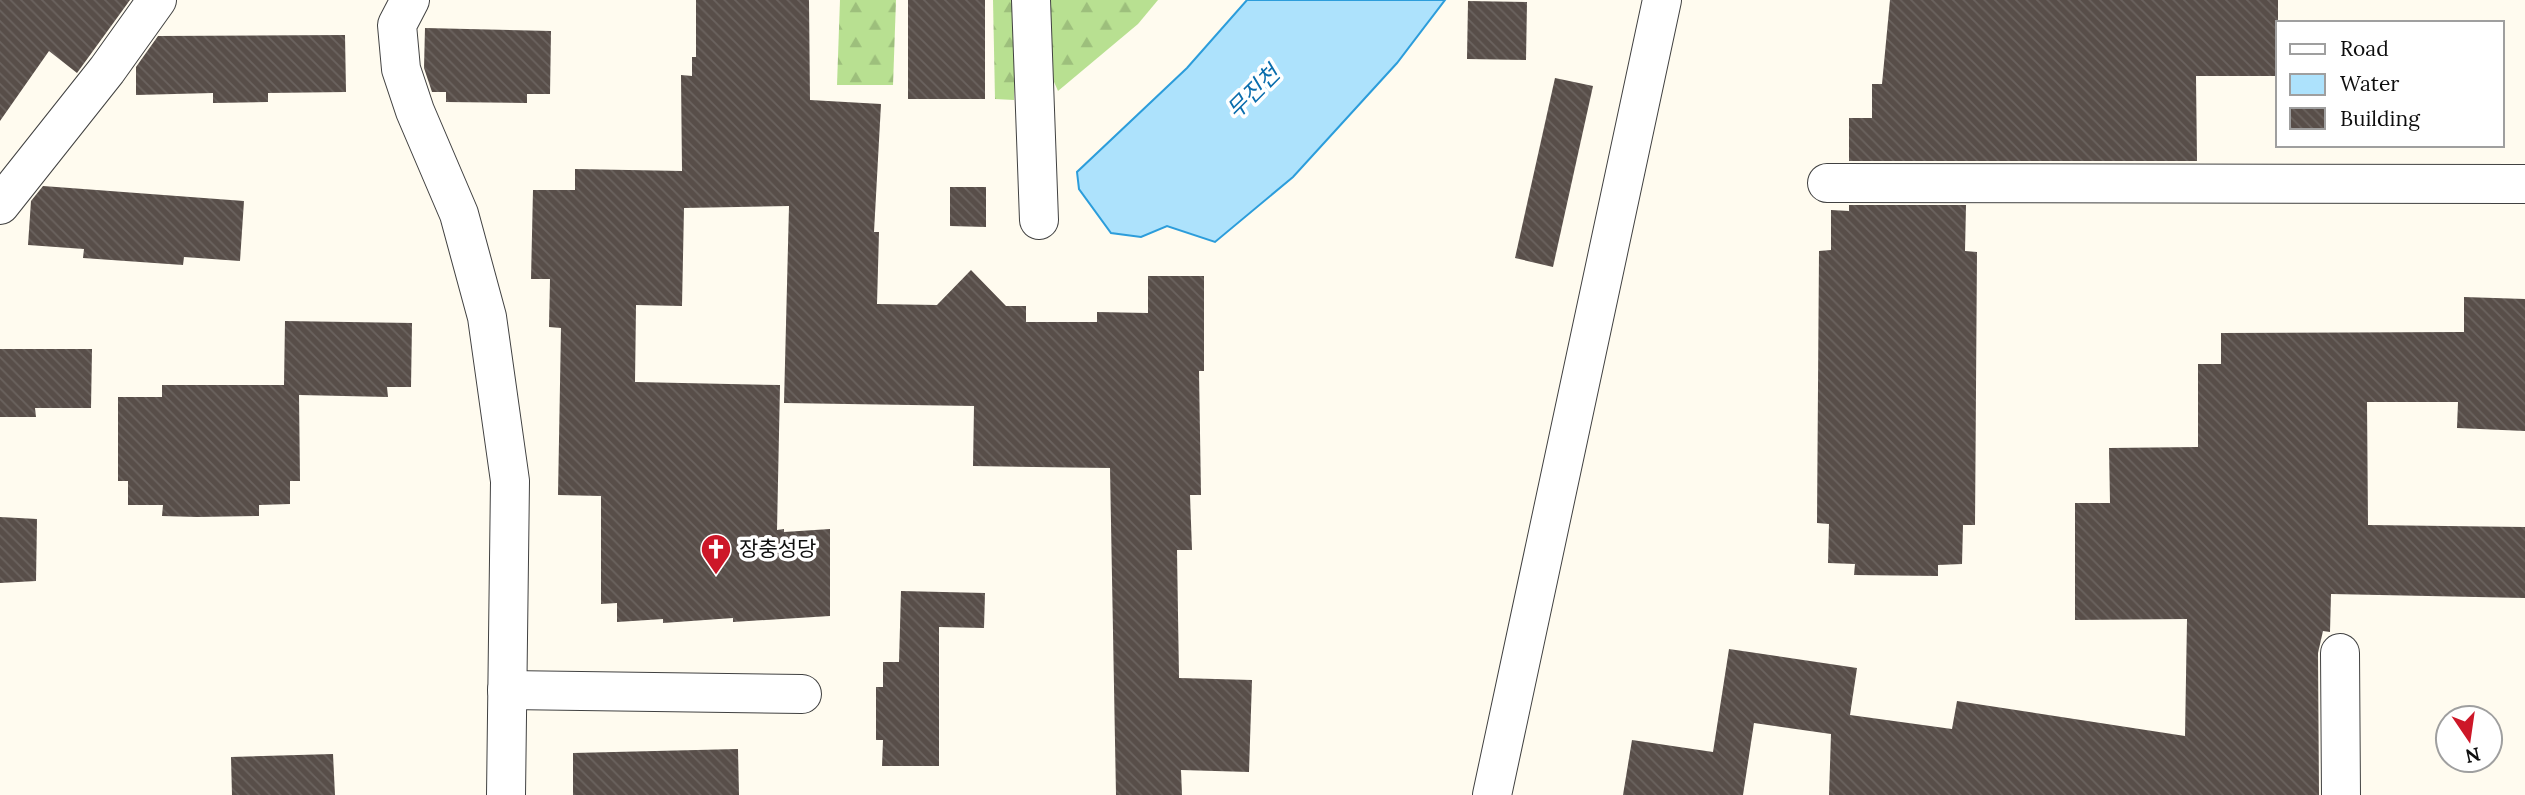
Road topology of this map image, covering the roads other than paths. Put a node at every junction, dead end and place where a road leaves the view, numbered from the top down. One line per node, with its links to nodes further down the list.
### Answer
1 (157, 0): 7 (street)
2 (410, 0): 10 (street)
3 (1031, 0): 8 (street)
4 (1662, 0): 13 (street)
5 (1827, 183): 6 (street)
6 (2525, 184)
7 (0, 205)
8 (1039, 220)
9 (2340, 653): 14 (street)
10 (507, 690): 11 (street); 12 (street)
11 (802, 694)
12 (506, 795)
13 (1492, 795)
14 (2341, 795)

